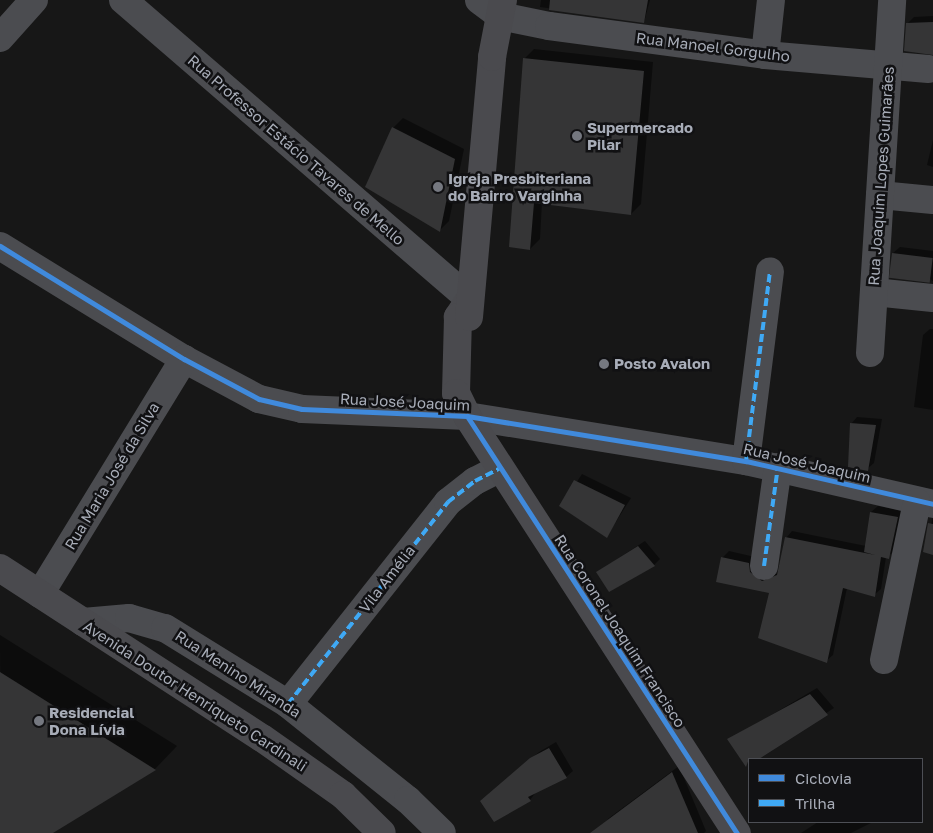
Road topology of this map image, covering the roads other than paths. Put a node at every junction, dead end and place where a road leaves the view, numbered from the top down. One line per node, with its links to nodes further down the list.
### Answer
1 (34, 0): 6 (street)
2 (123, 0): 16 (street, Rua Professor Estácio Tavares de Mello)
3 (771, 0): 7 (street)
4 (892, 0): 8 (street, Rua Joaquim Lopes Guimarães)
5 (494, 5): 7 (street, Rua Manoel Gorgulho); 16 (main road)
6 (0, 38)
7 (765, 55): 8 (street, Rua Manoel Gorgulho)
8 (888, 66): 9 (street, Rua Manoel Gorgulho); 10 (street, Rua Joaquim Lopes Guimarães)
9 (928, 69)
10 (880, 195): 11 (street); 14 (street, Rua Joaquim Lopes Guimarães)
11 (933, 200)
12 (0, 246): 18 (street, Rua José Joaquim)
13 (770, 272): 20 (street)
14 (874, 292): 15 (street); 17 (street, Rua Joaquim Lopes Guimarães)
15 (933, 298)
16 (470, 299): 19 (main road, Rua Coronel Joaquim Francisco)
17 (870, 353)
18 (184, 358): 19 (street, Rua José Joaquim); 26 (street, Rua Maria José da Silva)
19 (467, 416): 20 (street, Rua José Joaquim); 22 (main road, Rua Coronel Joaquim Francisco)
20 (746, 461): 21 (street, Rua José Joaquim)
21 (778, 468): 23 (street, Rua José Joaquim); 24 (street)
22 (499, 469): 29 (street, Vila Amélia); 32 (main road, Rua Coronel Joaquim Francisco)
23 (925, 503): 28 (street)
24 (764, 566)
25 (0, 568): 26 (main road, Avenida Doutor Henriqueto Cardinali)
26 (40, 594): 27 (main road, Avenida Doutor Henriqueto Cardinali)
27 (83, 622): 29 (street, Rua Menino Miranda); 30 (main road, Avenida Doutor Henriqueto Cardinali)
28 (884, 660)
29 (288, 704): 31 (street, Rua Menino Miranda)
30 (382, 833)
31 (442, 833)
32 (737, 833)

